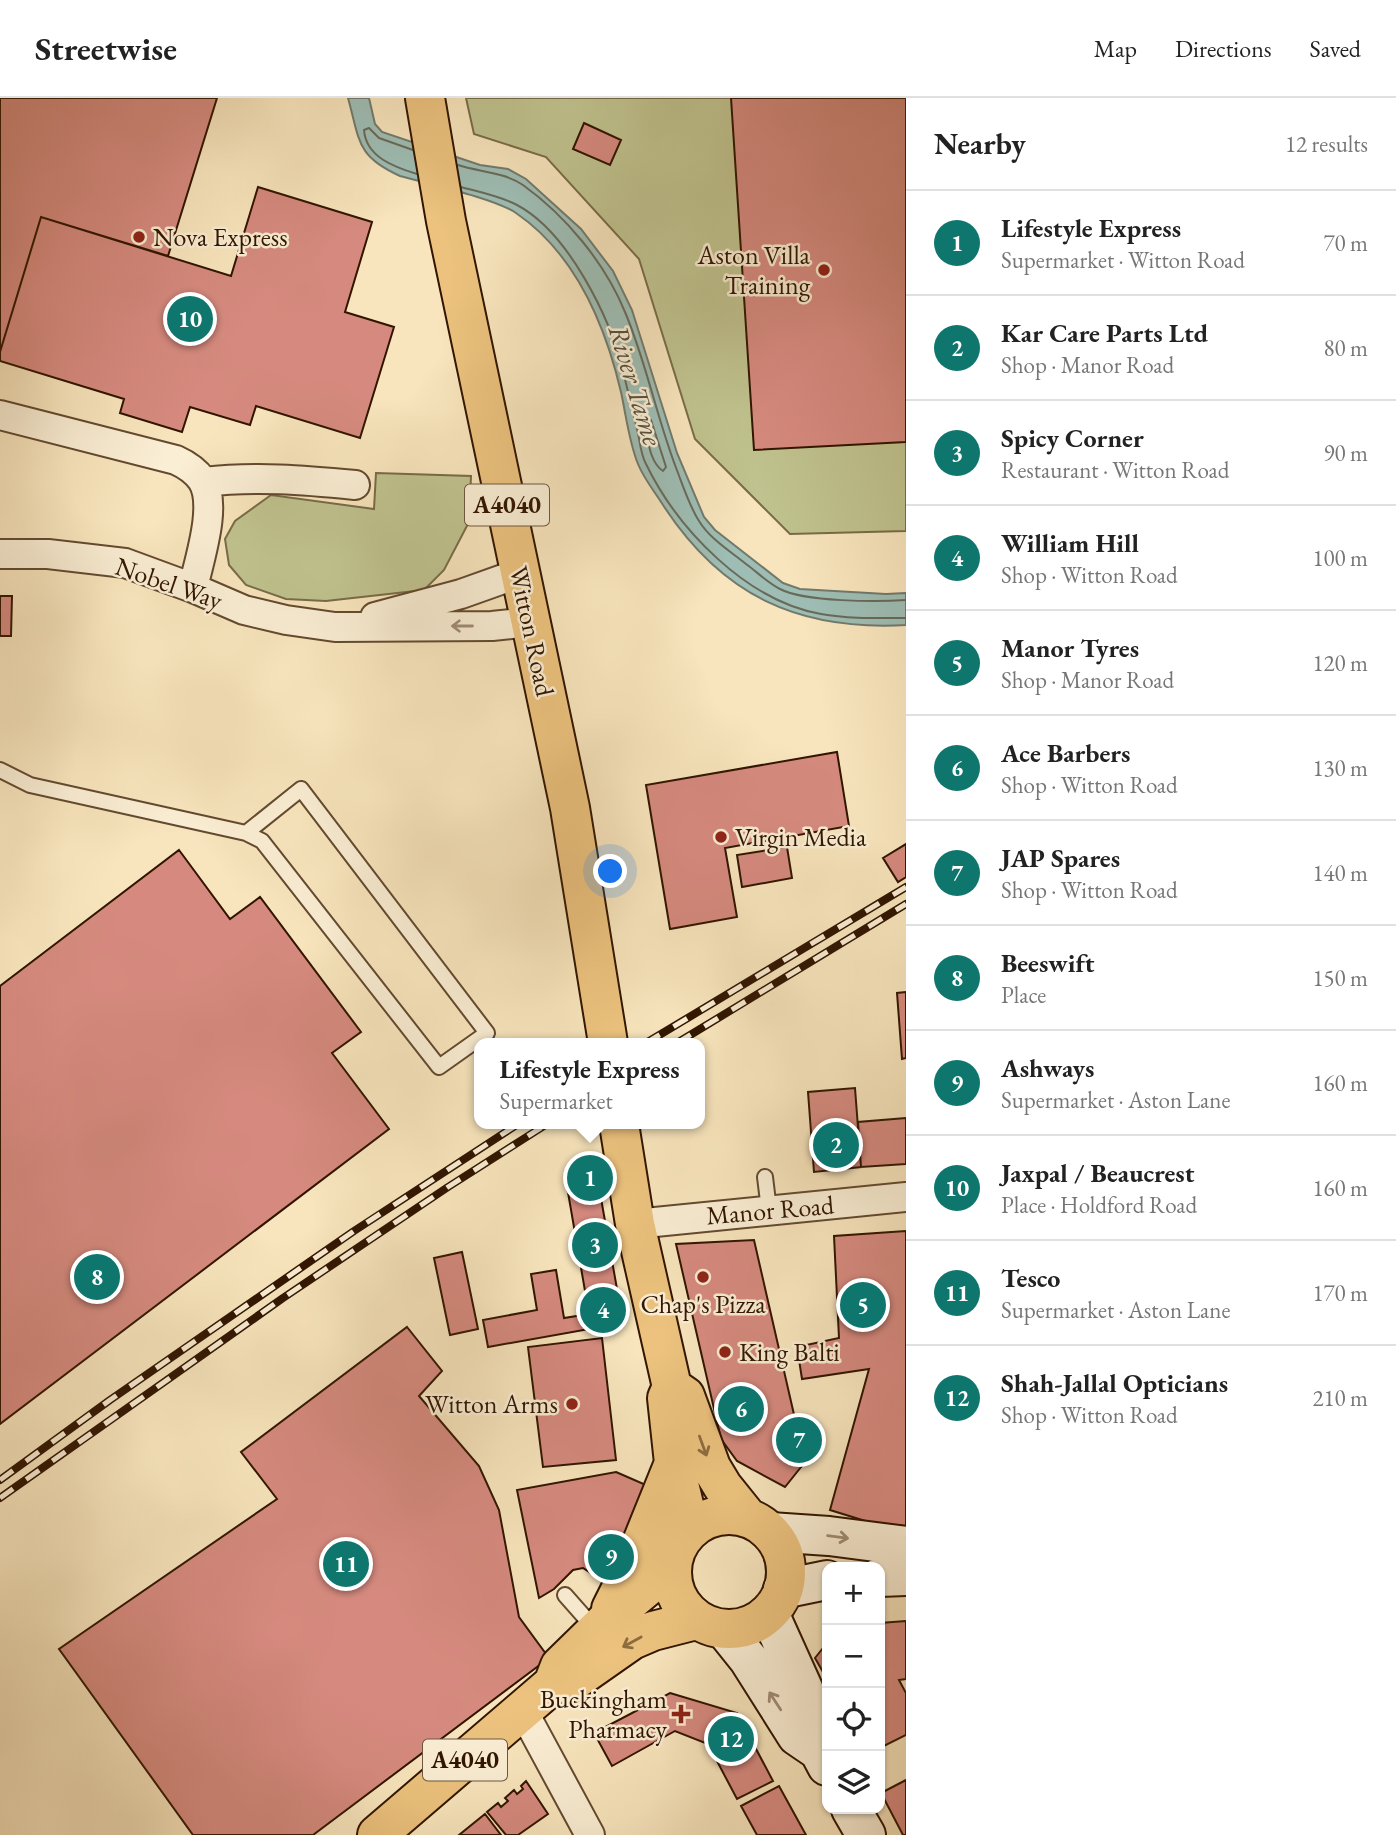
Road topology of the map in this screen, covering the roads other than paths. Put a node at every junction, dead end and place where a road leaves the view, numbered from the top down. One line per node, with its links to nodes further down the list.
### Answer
1 (425, 98): 6 (main road, Witton Road / A4040)
2 (0, 415): 3 (street)
3 (204, 482): 4 (street); 7 (street)
4 (355, 485)
5 (0, 554): 7 (street, Nobel Way)
6 (520, 573): 8 (main road, Witton Road / A4040); 9 (street, Nobel Way)
7 (193, 588): 9 (street, Nobel Way)
8 (530, 622): 9 (street, Nobel Way, one-way to 9); 13 (main road, Witton Road / A4040)
9 (335, 627)
10 (0, 770): 11 (lane)
11 (246, 833): 12 (lane); 14 (lane)
12 (480, 1038)
13 (607, 1038)
14 (474, 1042)
15 (620, 1129): 19 (main road)
16 (765, 1177): 18 (lane)
17 (906, 1197): 18 (street, Manor Road)
18 (769, 1210): 19 (street, Manor Road)
19 (635, 1224): 20 (main road)
20 (672, 1387): 21 (main road); 22 (main road, one-way to 22)
21 (674, 1464): 23 (main road); 32 (main road)
22 (759, 1525): 23 (main road); 24 (main road, one-way to 24); 30 (main road)
23 (690, 1530): 25 (main road)
24 (906, 1546)
25 (671, 1566): 31 (main road); 32 (main road, A4040)
26 (906, 1576): 27 (main road)
27 (885, 1577)
28 (822, 1582): 30 (main road)
29 (565, 1595): 32 (lane)
30 (776, 1601): 31 (main road); 35 (main road)
31 (711, 1625): 33 (main road, A4040, one-way to 33); 36 (main road, one-way to 31)
32 (601, 1626): 33 (main road, A4040)
33 (553, 1684): 34 (main road, A4040)
34 (523, 1711): 38 (main road, A4040); 39 (street)
35 (822, 1751)
36 (822, 1757)
37 (854, 1814): 40 (main road)
38 (377, 1835)
39 (590, 1835)
40 (866, 1835)

